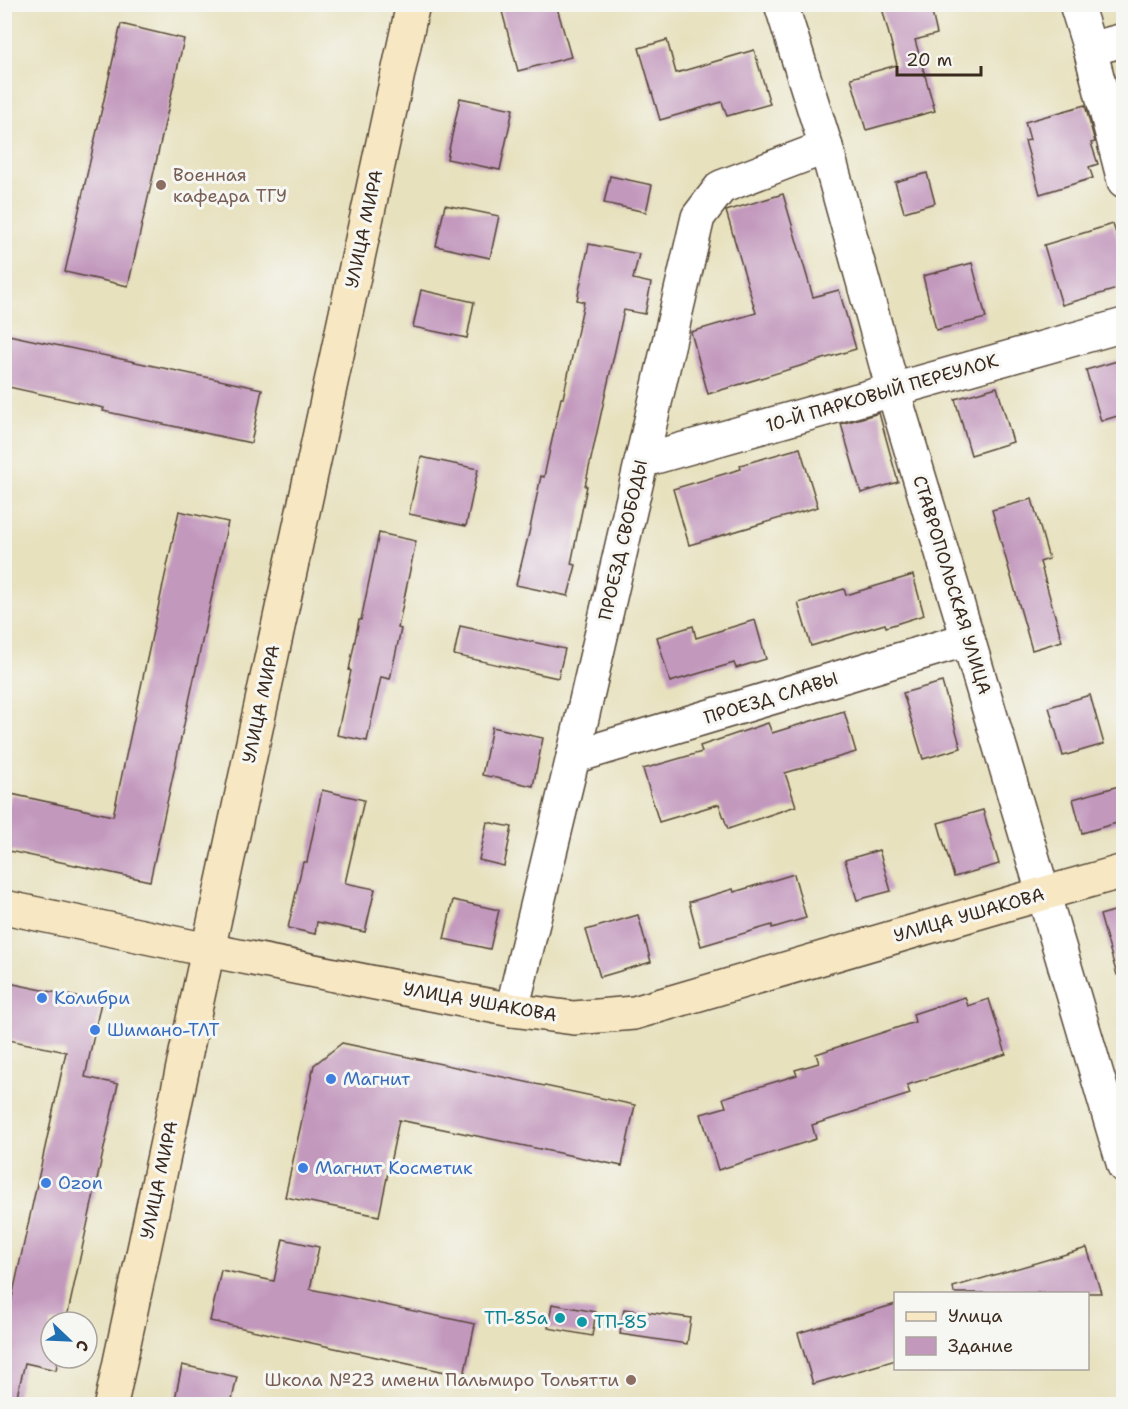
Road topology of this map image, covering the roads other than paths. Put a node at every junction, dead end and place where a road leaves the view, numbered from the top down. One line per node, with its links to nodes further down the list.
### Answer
1 (413, 4): 16 (main road, УЛИЦА МИРА)
2 (781, 4): 6 (street, СТАВРОПОЛЬСКАЯ УЛИЦА)
3 (1076, 4): 5 (street)
4 (1124, 40): 5 (street)
5 (1090, 49): 7 (street)
6 (826, 147): 9 (street, СТАВРОПОЛЬСКАЯ УЛИЦА); 10 (street, ПРОЕЗД СВОБОДЫ)
7 (1124, 182)
8 (1124, 325): 9 (street, 10-Й ПАРКОВЫЙ ПЕРЕУЛОК)
9 (893, 390): 10 (street, 10-Й ПАРКОВЫЙ ПЕРЕУЛОК); 11 (street, СТАВРОПОЛЬСКАЯ УЛИЦА)
10 (641, 461): 12 (street, ПРОЕЗД СВОБОДЫ)
11 (968, 639): 12 (street, ПРОЕЗД СЛАВЫ); 14 (street, СТАВРОПОЛЬСКАЯ УЛИЦА)
12 (573, 757): 17 (street, ПРОЕЗД СВОБОДЫ)
13 (1124, 871): 14 (main road, УЛИЦА УШАКОВА)
14 (1043, 894): 17 (main road, УЛИЦА УШАКОВА); 18 (street, СТАВРОПОЛЬСКАЯ УЛИЦА)
15 (4, 907): 16 (main road, УЛИЦА УШАКОВА)
16 (208, 950): 17 (main road, УЛИЦА УШАКОВА); 19 (main road, УЛИЦА МИРА)
17 (512, 1010)
18 (1124, 1166)
19 (111, 1404)

